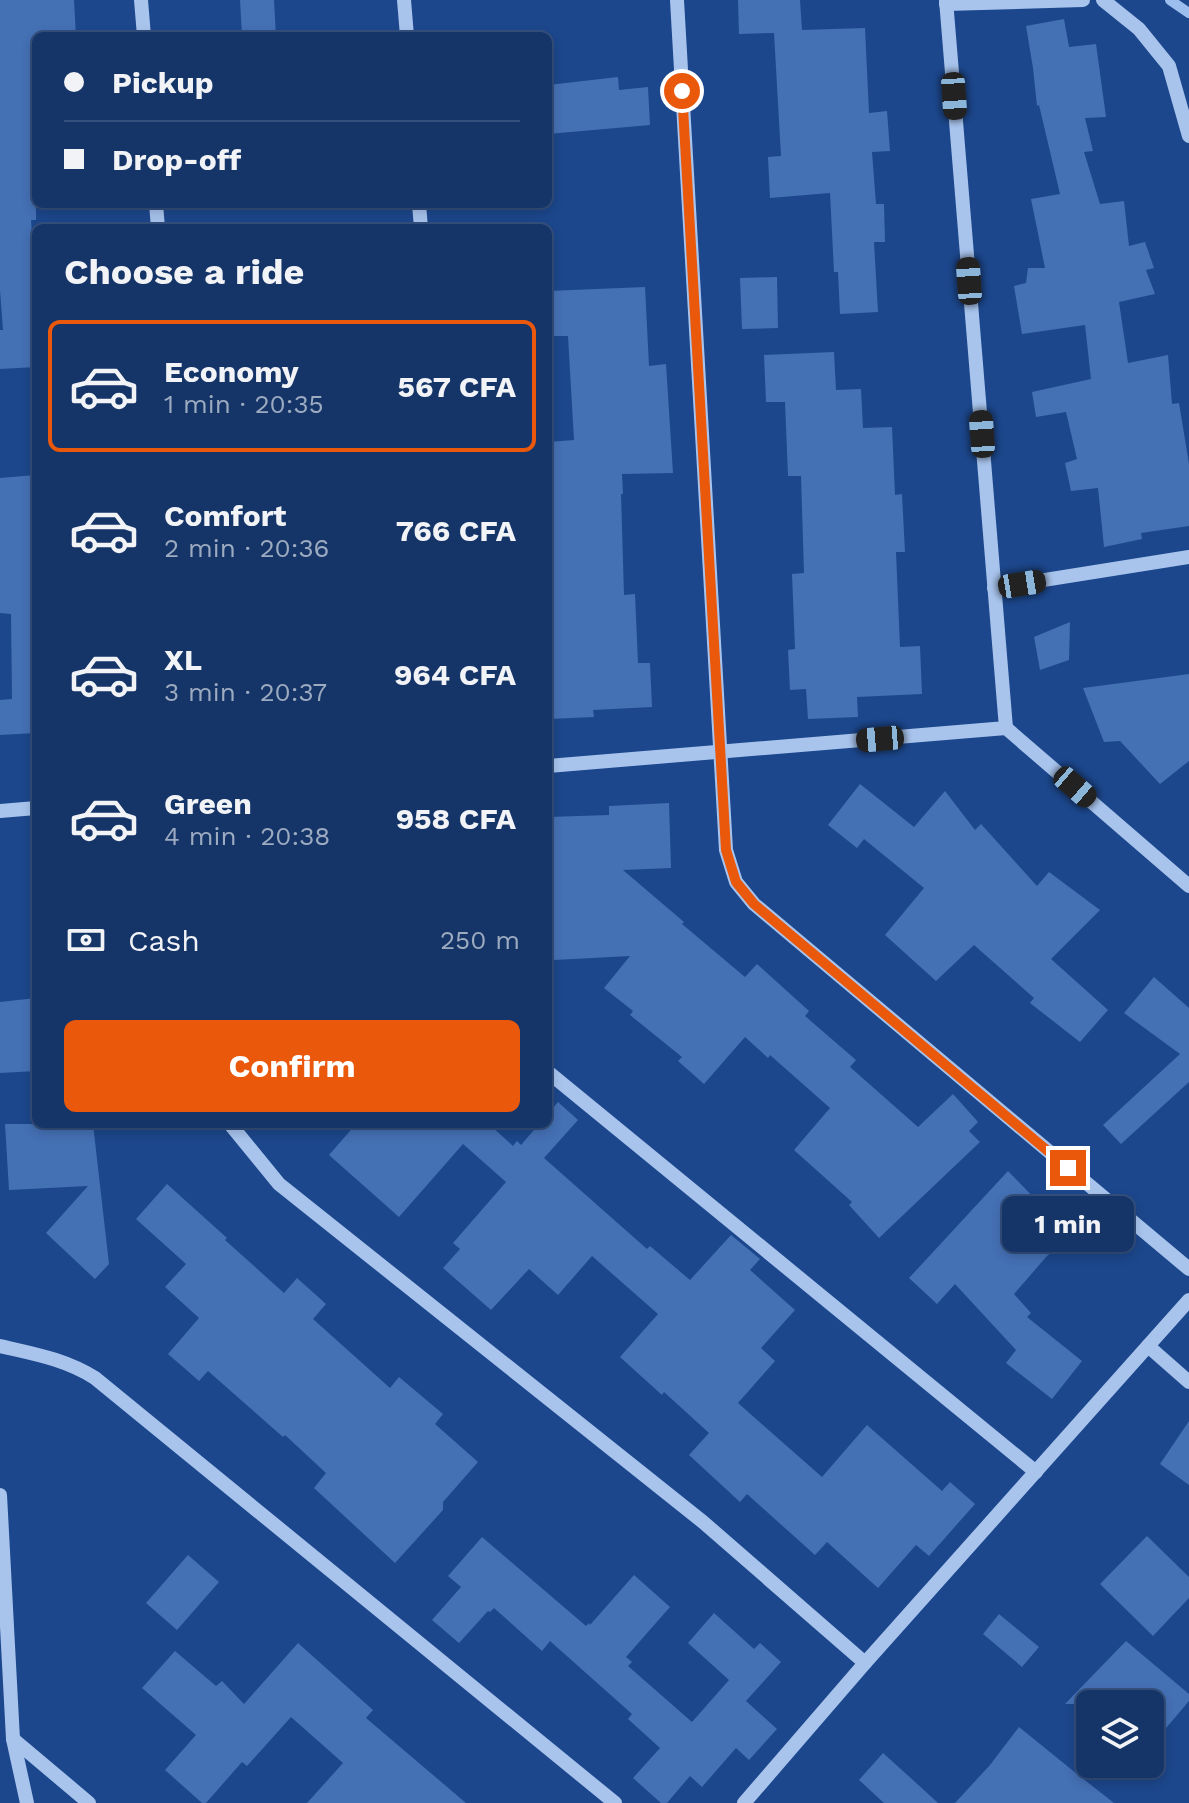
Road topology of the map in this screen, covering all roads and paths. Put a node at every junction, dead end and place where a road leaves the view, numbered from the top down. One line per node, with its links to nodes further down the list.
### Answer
1 (141, 0): 7 (street)
2 (404, 0): 8 (street)
3 (677, 0): 13 (street)
4 (1083, 0): 6 (street)
5 (1103, 0): 9 (street)
6 (946, 2): 11 (street)
7 (144, 32)
8 (407, 32)
9 (1189, 136)
10 (1189, 557): 11 (street)
11 (994, 588): 12 (street)
12 (1006, 728): 13 (street); 17 (street)
13 (721, 752): 14 (street); 20 (street)
14 (552, 766)
15 (32, 808): 16 (street)
16 (0, 811)
17 (1189, 886)
18 (552, 1075): 25 (street)
19 (233, 1128): 27 (street)
20 (1189, 1269)
21 (1189, 1300): 23 (street)
22 (0, 1346): 31 (street)
23 (1148, 1346): 24 (street); 25 (street)
24 (1189, 1382)
25 (1036, 1472): 27 (street)
26 (0, 1495): 28 (street)
27 (865, 1663): 32 (street)
28 (13, 1739): 29 (street); 30 (street)
29 (27, 1803)
30 (89, 1803)
31 (615, 1803)
32 (744, 1803)

